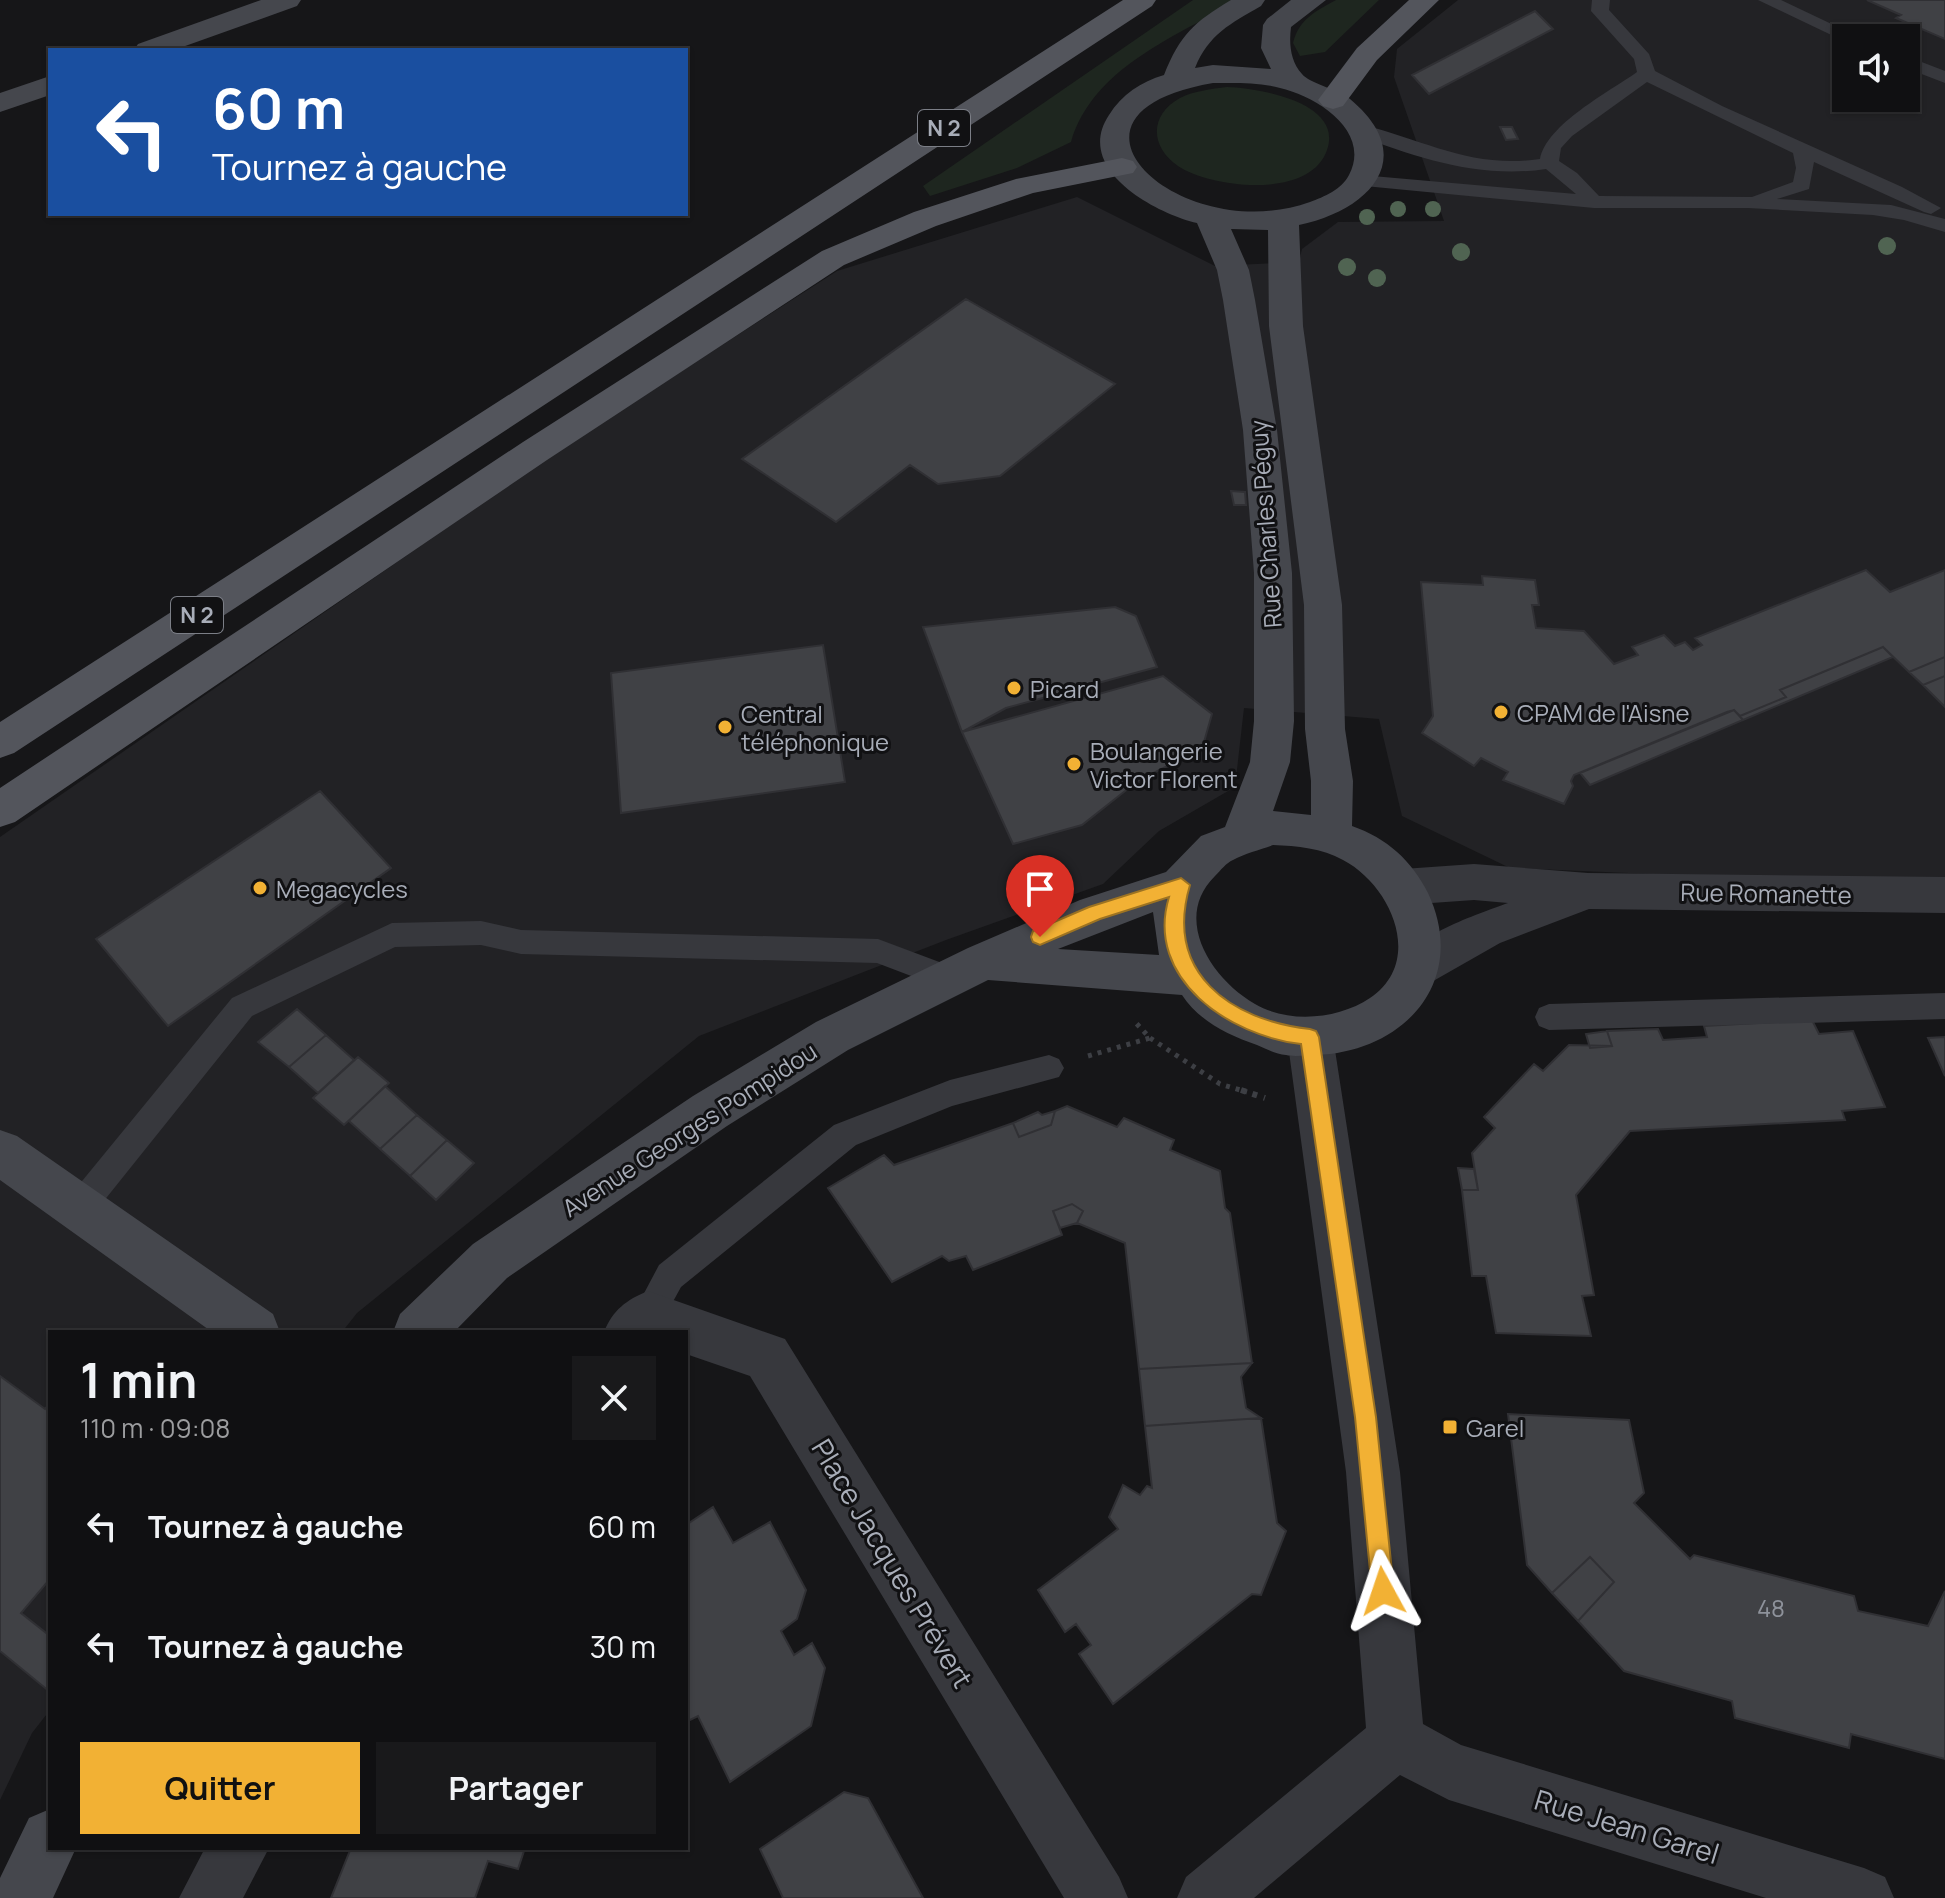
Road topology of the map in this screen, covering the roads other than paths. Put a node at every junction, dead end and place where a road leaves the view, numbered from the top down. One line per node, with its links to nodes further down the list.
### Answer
1 (287, 0): 10 (main road)
2 (1142, 0): 30 (main road, N 2)
3 (1251, 0): 14 (main road)
4 (1312, 0): 15 (main road)
5 (1425, 0): 17 (main road)
6 (1618, 0): 8 (lane)
7 (1767, 0): 9 (lane)
8 (1600, 5): 12 (lane)
9 (1832, 29)
10 (154, 48)
11 (1920, 67): 13 (lane)
12 (1646, 74): 20 (lane); 21 (lane)
13 (1945, 78)
14 (1176, 80): 15 (main road); 22 (main road)
15 (1291, 82): 17 (main road)
16 (48, 86): 18 (main road)
17 (1333, 100): 19 (main road)
18 (0, 103)
19 (1364, 131): 21 (lane); 23 (main road)
20 (1802, 148): 25 (lane); 26 (lane)
21 (1549, 163): 24 (lane)
22 (1122, 167): 27 (main road); 31 (main road)
23 (1361, 181): 24 (lane); 28 (main road)
24 (1594, 202): 25 (lane)
25 (1748, 202): 29 (lane)
26 (1945, 216)
27 (1210, 217): 28 (main road); 32 (main road, Rue Charles Péguy)
28 (1283, 220): 33 (main road, Rue Charles Péguy)
29 (1945, 226)
30 (0, 742)
31 (0, 810)
32 (1244, 833): 33 (main road); 34 (main road)
33 (1331, 835): 35 (main road)
34 (1181, 885): 39 (main road, Avenue Georges Pompidou); 40 (main road)
35 (1403, 887): 36 (street, Rue Romanette); 38 (main road)
36 (1588, 891): 37 (street, Rue Romanette); 38 (street, Rue Romanette)
37 (1945, 895)
38 (1419, 966): 43 (main road)
39 (966, 970): 40 (main road); 46 (lane); 49 (main road, Avenue Georges Pompidou)
40 (1191, 976): 43 (main road)
41 (1945, 1006): 42 (lane)
42 (1549, 1017)
43 (1310, 1037): 52 (street)
44 (1049, 1068): 47 (lane)
45 (2, 1152): 46 (main road)
46 (80, 1207): 48 (main road)
47 (639, 1324): 50 (street, Place Jacques Prévert)
48 (252, 1330)
49 (420, 1330)
50 (662, 1330)
51 (688, 1337): 57 (street, Place Jacques Prévert)
52 (1396, 1741): 58 (street); 59 (street, Rue Jean Garel)
53 (48, 1843): 55 (main road)
54 (238, 1850): 56 (street)
55 (22, 1898)
56 (209, 1898)
57 (1098, 1898)
58 (1207, 1898)
59 (1864, 1898)

